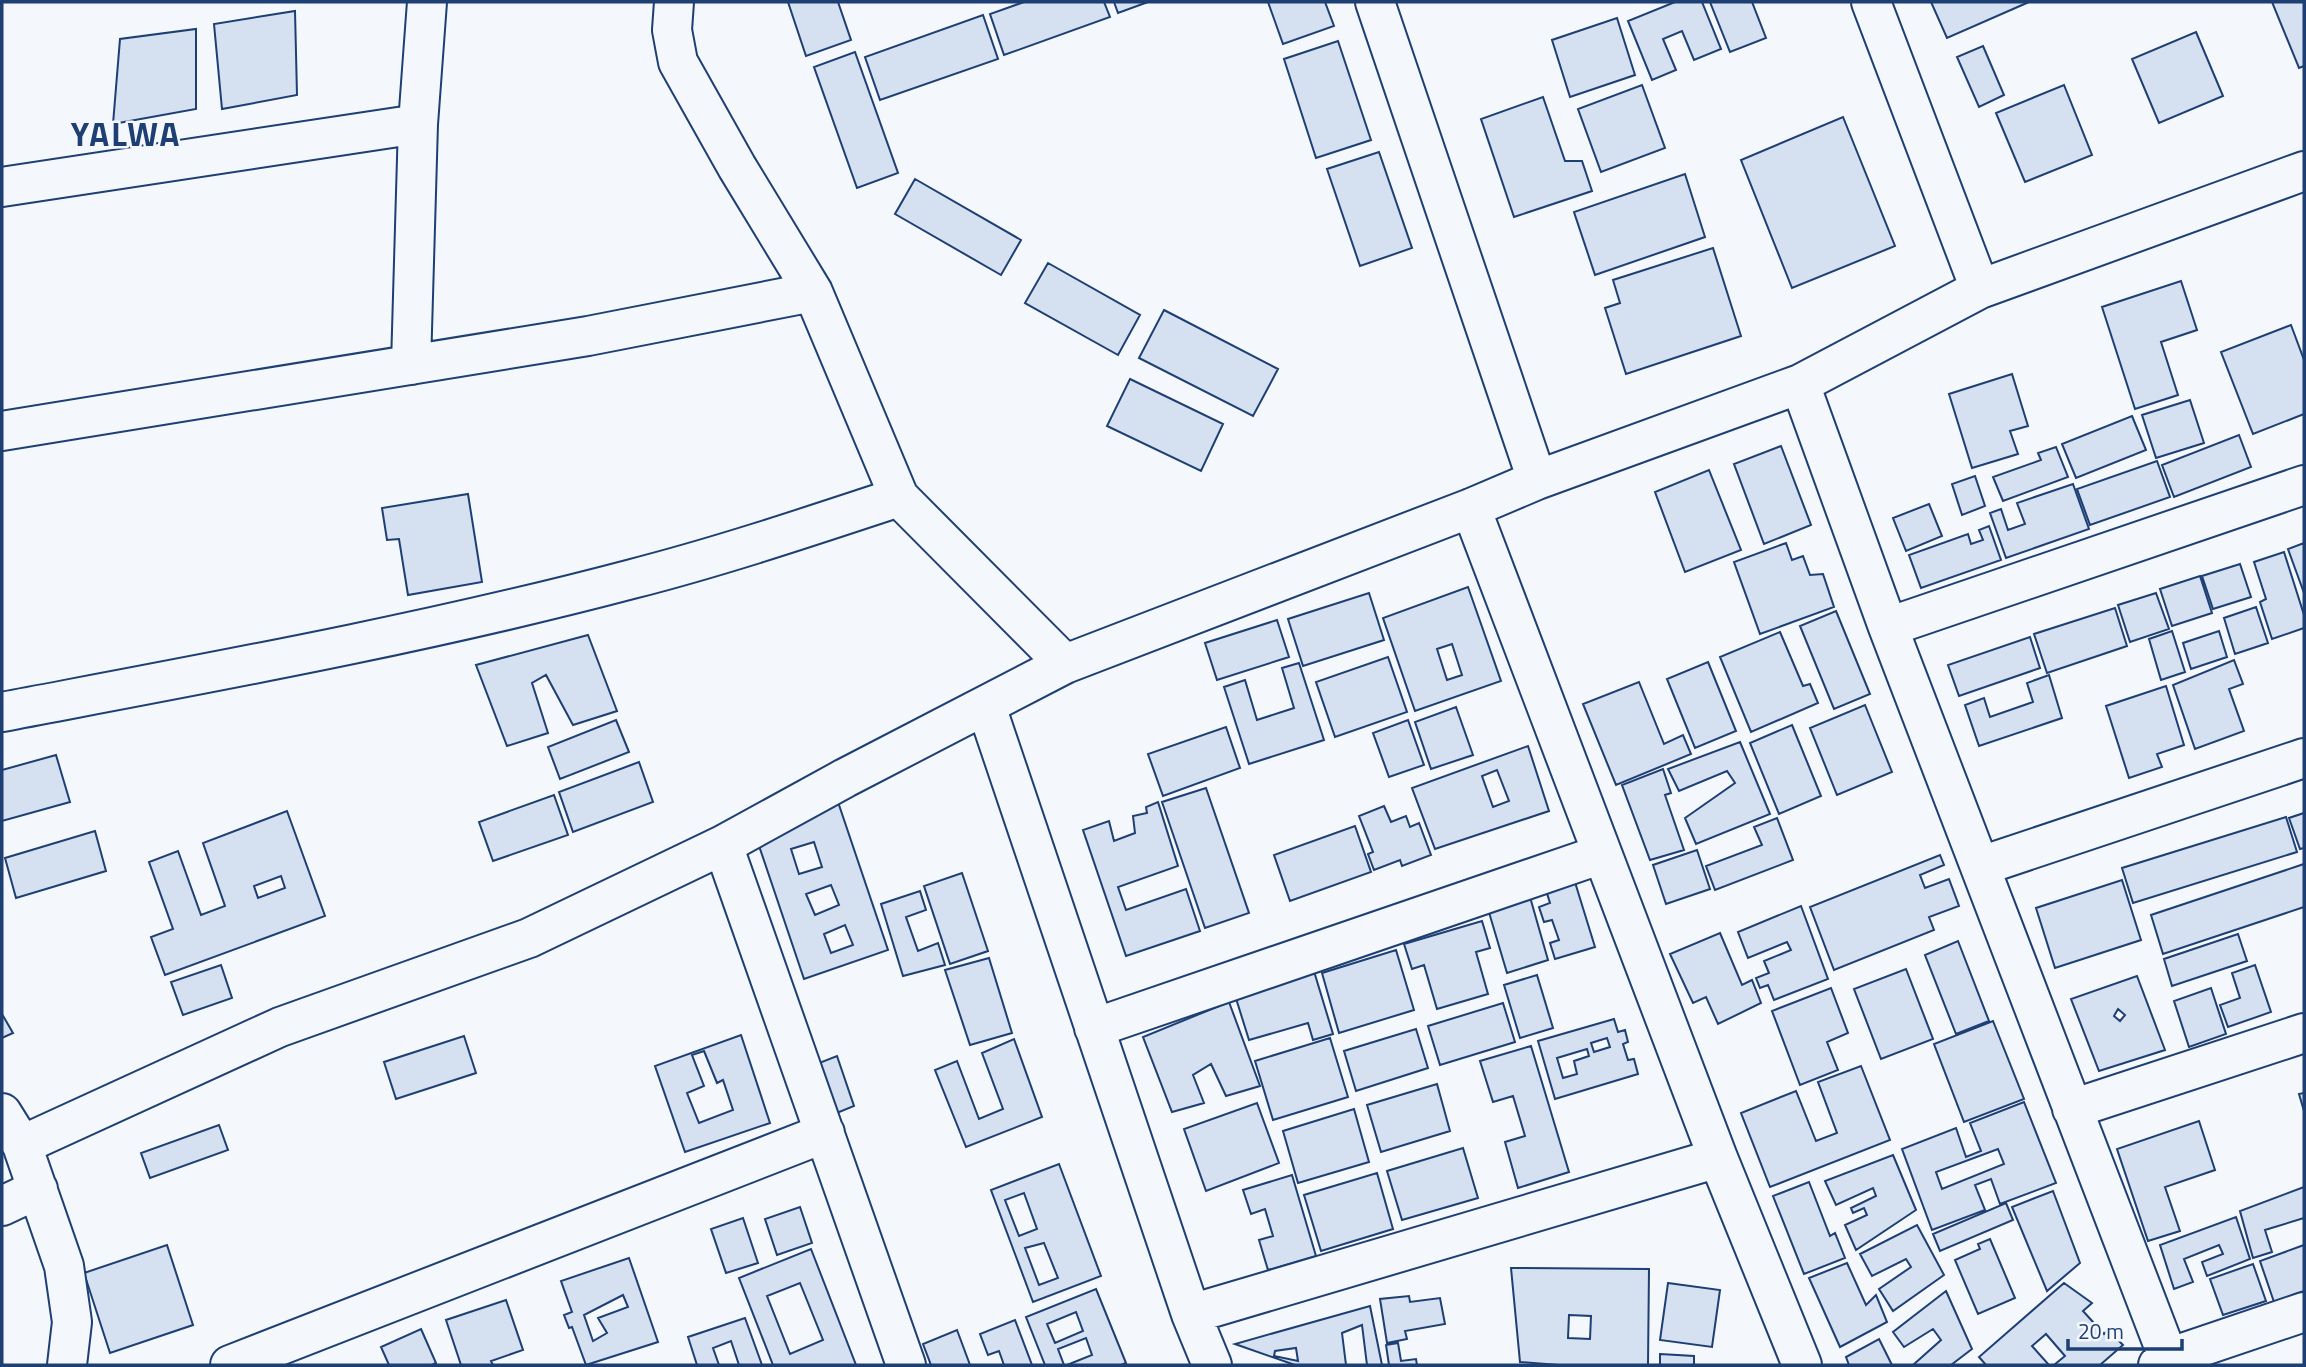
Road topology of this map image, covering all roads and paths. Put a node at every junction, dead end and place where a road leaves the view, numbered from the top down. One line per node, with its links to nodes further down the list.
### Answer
1 (427, 2): 5 (street)
2 (674, 2): 9 (street)
3 (1375, 2): 13 (street)
4 (1871, 2): 8 (street)
5 (418, 124): 7 (street); 10 (street)
6 (2304, 171): 8 (street)
7 (2, 187)
8 (1980, 289): 11 (street)
9 (813, 292): 10 (street); 15 (street)
10 (411, 365): 12 (street)
11 (1800, 384): 13 (street); 17 (street)
12 (2, 431)
13 (1537, 480): 16 (street)
14 (2304, 485): 17 (street)
15 (899, 496): 18 (street); 20 (street)
16 (1471, 508): 18 (street); 23 (street)
17 (1888, 627): 24 (street)
18 (1065, 664): 19 (street)
19 (985, 706): 22 (street); 25 (street)
20 (2, 712)
21 (2304, 758): 24 (street)
22 (723, 845): 29 (street); 30 (street)
23 (1602, 854): 25 (street); 31 (street)
24 (1981, 866): 27 (street)
25 (1094, 1028): 35 (street)
26 (2304, 1033): 27 (street)
27 (2073, 1109): 36 (street)
28 (2, 1113): 30 (street)
29 (825, 1133): 38 (street); 39 (street)
30 (22, 1145): 32 (street)
31 (1718, 1158): 35 (street); 41 (street)
32 (38, 1189): 33 (street); 37 (street)
33 (2, 1206)
34 (2304, 1312): 36 (street)
35 (1191, 1314): 40 (street)
36 (2165, 1363)
37 (67, 1365)
38 (230, 1365)
39 (906, 1365)
40 (1212, 1365)
41 (1802, 1365)

